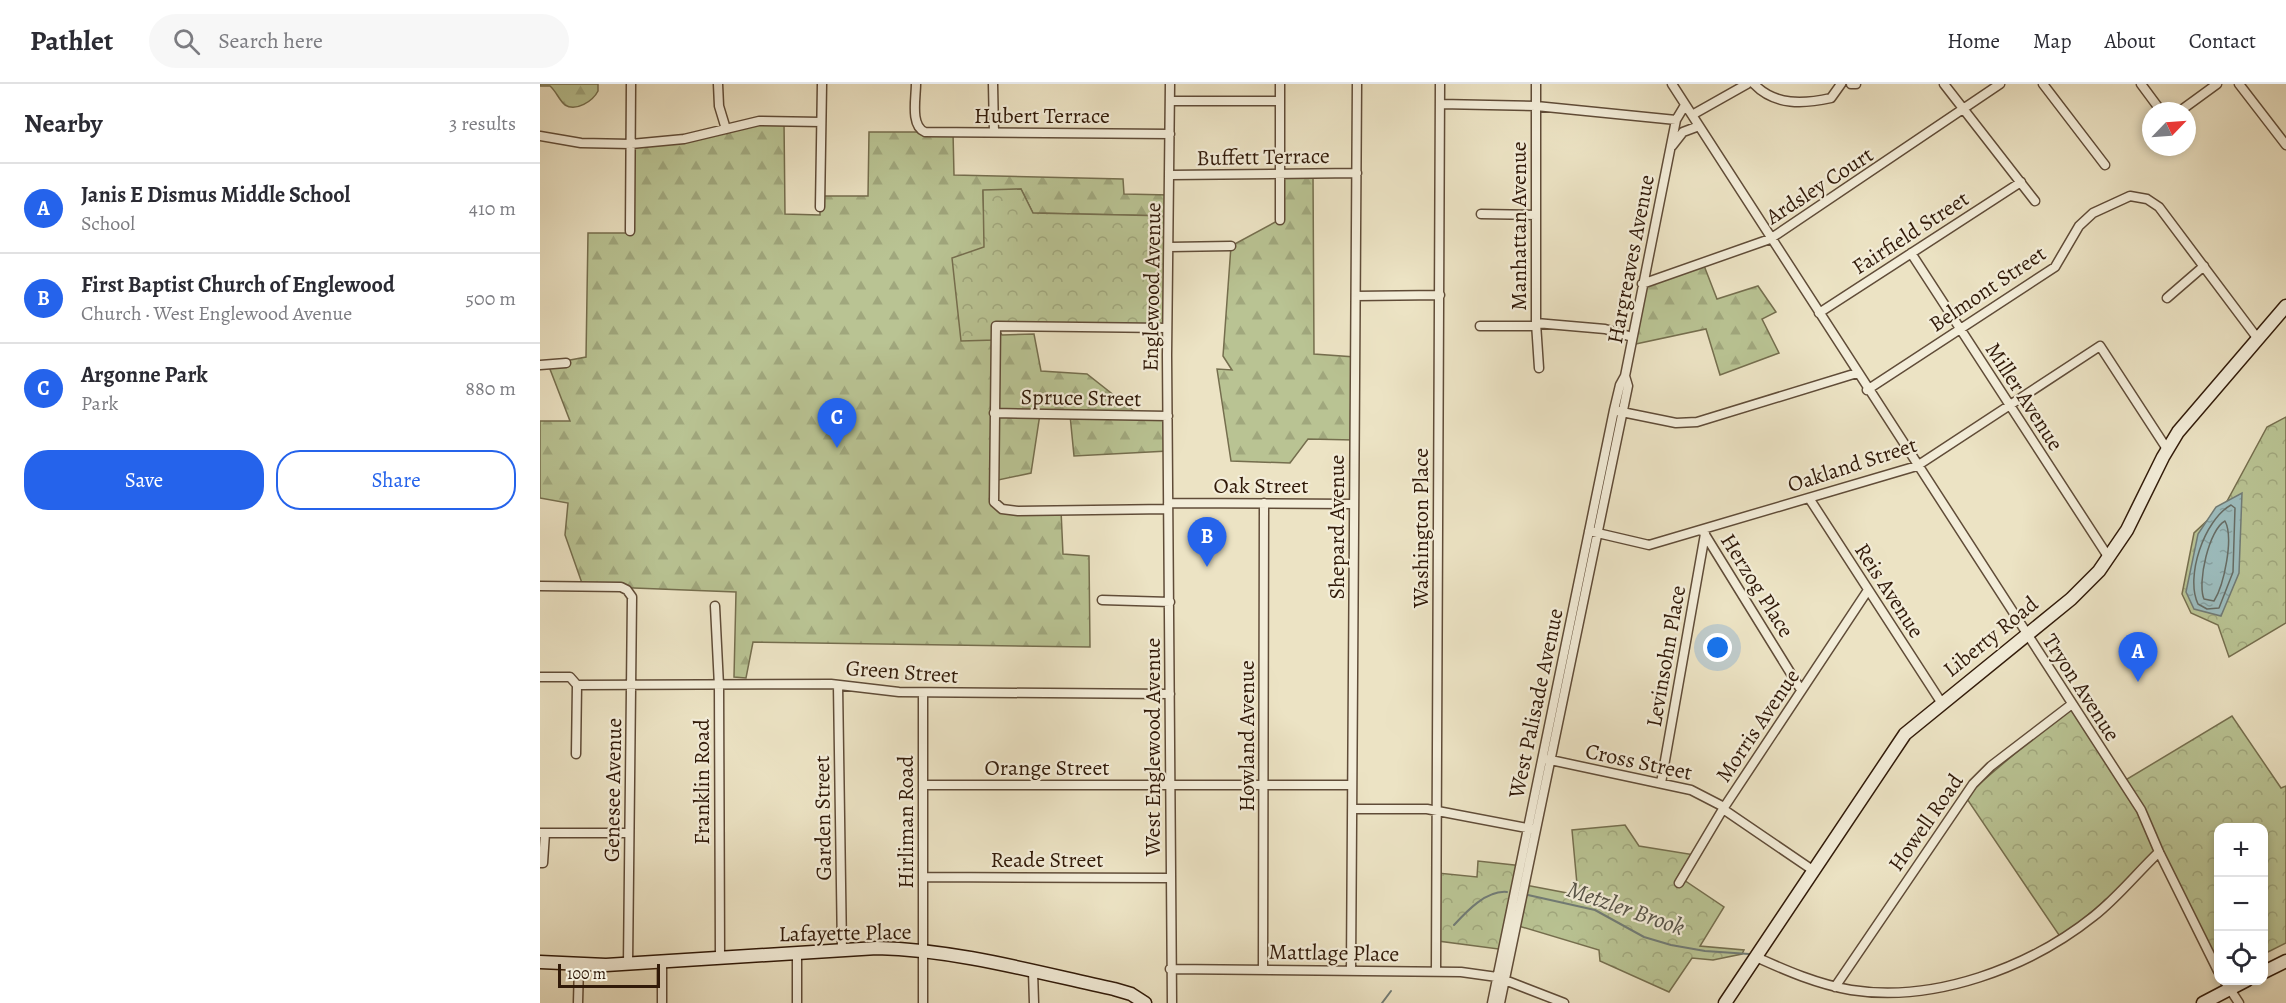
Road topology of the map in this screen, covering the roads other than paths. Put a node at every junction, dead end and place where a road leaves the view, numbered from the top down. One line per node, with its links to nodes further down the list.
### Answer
1 (631, 84): 39 (street)
2 (718, 84): 35 (street)
3 (822, 84): 33 (street)
4 (916, 84): 36 (street, Hubert Terrace)
5 (993, 84): 36 (street)
6 (1170, 84): 23 (street, Englewood Avenue)
7 (1280, 84): 24 (street)
8 (1357, 84): 43 (street, Shepard Avenue)
9 (1440, 84): 27 (street, Washington Place)
10 (1536, 84): 29 (street, Manhattan Avenue)
11 (1672, 84): 28 (street, Tryon Avenue)
12 (1747, 84): 31 (street)
13 (1754, 84): 14 (street)
14 (1841, 84)
15 (1851, 84): 16 (street)
16 (1856, 84)
17 (1944, 84): 30 (street)
18 (2000, 84): 30 (street, Ardsley Court)
19 (2043, 84): 42 (street)
20 (2140, 84): 25 (street)
21 (2217, 84): 26 (street)
22 (2239, 84): 40 (street)
23 (1171, 101): 24 (street); 37 (street, Englewood Avenue)
24 (1279, 101): 44 (street)
25 (2154, 102)
26 (2192, 102)
27 (1440, 104): 29 (street); 59 (street, Washington Place)
28 (1685, 105): 31 (street, Tryon Avenue); 32 (street, Hargreaves Avenue)
29 (1536, 106): 32 (street); 50 (street, Manhattan Avenue)
30 (1965, 110): 46 (street); 53 (street, Ardsley Court)
31 (1692, 116): 34 (street, Tryon Avenue)
32 (1676, 120): 41 (street, Hargreaves Avenue)
33 (821, 122): 35 (street); 48 (street)
34 (1699, 126): 41 (street, Hargreaves Avenue); 53 (street, Tryon Avenue)
35 (726, 129): 39 (street)
36 (994, 132): 37 (street, Hubert Terrace)
37 (1170, 134): 45 (street, Englewood Avenue)
38 (540, 135): 39 (street)
39 (631, 144): 52 (street)
40 (2286, 145)
41 (1670, 149): 58 (street, Hargreaves Avenue)
42 (2105, 165)
43 (1357, 173): 44 (street, Buffett Terrace); 60 (street, Shepard Avenue)
44 (1278, 174): 45 (street, Buffett Terrace); 51 (street)
45 (1170, 175): 55 (street, Englewood Avenue)
46 (2021, 182): 47 (street); 56 (street, Fairfield Street)
47 (2035, 201)
48 (820, 207)
49 (1481, 214): 50 (street)
50 (1536, 215): 64 (street, Manhattan Avenue)
51 (1280, 220)
52 (630, 231)
53 (1770, 239): 58 (street, Ardsley Court); 63 (street, Tryon Avenue)
54 (1231, 246): 55 (street)
55 (1170, 247): 66 (street, Englewood Avenue)
56 (1911, 253): 63 (street, Fairfield Street); 67 (street, Miller Avenue)
57 (2204, 266): 61 (street); 67 (street, Belmont Street); 69 (street, Belmont Street)
58 (1642, 284): 68 (street, Hargreaves Avenue)
59 (1440, 295): 60 (street); 114 (street, Washington Place)
60 (1356, 296): 84 (street, Shepard Avenue)
61 (2167, 298)
62 (2286, 306): 69 (main road, Liberty Road)
63 (1819, 313): 73 (street, Tryon Avenue)
64 (1536, 324): 65 (street); 68 (street); 72 (street, Manhattan Avenue)
65 (1480, 326)
66 (1167, 328): 77 (street); 78 (street, Englewood Avenue)
67 (1960, 329): 74 (street, Belmont Street); 75 (street, Miller Avenue)
68 (1632, 337): 76 (street, Hargreaves Avenue)
69 (2258, 339): 79 (main road, Liberty Road)
70 (566, 363): 71 (street)
71 (540, 365)
72 (1539, 368)
73 (1857, 373): 74 (street, Tryon Avenue); 76 (street)
74 (1868, 390): 80 (street, Tryon Avenue)
75 (2010, 405): 79 (street, Oakland Street); 80 (street, Oakland Street); 88 (street, Miller Avenue)
76 (1618, 411): 86 (street, West Palisade Avenue)
77 (994, 413): 78 (street, Spruce Street); 85 (street, Oak Street)
78 (1168, 416): 81 (street, Englewood Avenue)
79 (2167, 449): 88 (main road, Liberty Road)
80 (1917, 466): 82 (street, Oakland Street); 94 (street, Tryon Avenue)
81 (1168, 491): 85 (street, West Englewood Avenue)
82 (1809, 498): 87 (street, Oakland Street); 90 (street, Reis Avenue)
83 (1264, 503): 84 (street, Oak Street); 85 (street, Oak Street); 109 (street, Howland Avenue)
84 (1354, 504): 110 (street, Shepard Avenue)
85 (1168, 506): 92 (street, West Englewood Avenue)
86 (1593, 532): 87 (street, Oakland Street); 106 (street, West Palisade Avenue)
87 (1703, 532): 100 (street, Herzog Place); 107 (street, Levinsohn Place)
88 (2109, 558): 94 (main road, Liberty Road)
89 (540, 586): 97 (street, Genesee Avenue)
90 (1868, 590): 100 (street, Morris Avenue); 103 (street, Reis Avenue)
91 (1101, 600): 92 (street)
92 (1170, 602): 102 (street, West Englewood Avenue)
93 (715, 606): 99 (street, Franklin Road)
94 (2026, 634): 103 (main road, Liberty Road); 104 (street, Tryon Avenue)
95 (540, 677): 96 (street, Green Street)
96 (577, 685): 97 (street, Green Street); 105 (street)
97 (631, 685): 99 (street, Green Street); 117 (street, Genesee Avenue)
98 (838, 685): 99 (street, Green Street); 101 (street, Green Street); 124 (street, Garden Street)
99 (719, 686): 128 (street, Franklin Road)
100 (1802, 690): 112 (street, Morris Avenue)
101 (923, 693): 102 (street, Green Street); 108 (street, Hirliman Road)
102 (1170, 694): 111 (street, West Englewood Avenue)
103 (1941, 702): 120 (main road, Liberty Road)
104 (2072, 704): 118 (street, Tryon Avenue); 143 (street, Howell Road)
105 (576, 754)
106 (1546, 760): 107 (street, Cross Street); 115 (street, West Palisade Avenue)
107 (1661, 783): 112 (street, Cross Street)
108 (923, 785): 111 (street, Orange Street); 121 (street, Hirliman Road)
109 (1264, 785): 110 (street, Orange Street); 111 (street, Orange Street); 136 (street, Howland Avenue)
110 (1352, 785): 113 (street, Shepard Avenue)
111 (1171, 786): 122 (street, West Englewood Avenue)
112 (1723, 808): 120 (street, Cross Street); 123 (street, Morris Avenue)
113 (1352, 809): 114 (street); 138 (street, Shepard Avenue)
114 (1437, 811): 115 (street); 140 (street, Washington Place)
115 (1532, 829): 141 (street, West Palisade Avenue)
116 (542, 833): 117 (street); 119 (street)
117 (630, 833): 133 (street, Genesee Avenue)
118 (2158, 852): 132 (street, Tryon Avenue); 143 (street)
119 (540, 863)
120 (1814, 871): 127 (main road, Liberty Road)
121 (923, 877): 122 (street, Reade Street); 125 (street, Hirliman Road)
122 (1170, 878): 135 (street, West Englewood Avenue)
123 (1679, 883)
124 (842, 950): 125 (main road, Lafayette Place); 126 (main road, Lafayette Place)
125 (922, 951): 137 (main road, Lafayette Place); 148 (street, Hirliman Road)
126 (797, 953): 128 (main road, Lafayette Place); 147 (street)
127 (1756, 957): 143 (street); 154 (main road, Liberty Road)
128 (720, 958): 131 (main road, Lafayette Place)
129 (2286, 961): 139 (main road)
130 (540, 962): 134 (main road, Lafayette Place)
131 (662, 962): 133 (main road, Lafayette Place); 146 (street)
132 (2214, 962)
133 (628, 964): 134 (main road, Lafayette Place)
134 (579, 965): 145 (street)
135 (1170, 969): 136 (street, Mattlage Place); 144 (street, West Englewood Avenue)
136 (1263, 969): 138 (street, Mattlage Place)
137 (1033, 970): 149 (street); 150 (main road, Lafayette Place)
138 (1351, 970): 140 (street, Mattlage Place)
139 (2268, 970)
140 (1436, 971): 141 (street, Mattlage Place)
141 (1501, 978): 151 (street, West Palisade Avenue); 152 (street, West Palisade Avenue); 153 (street, Mattlage Place)
142 (2226, 985): 155 (main road); 156 (street)
143 (1835, 987)
144 (1170, 1001)
145 (578, 1003)
146 (662, 1003)
147 (797, 1003)
148 (923, 1003)
149 (1034, 1003)
150 (1145, 1003)
151 (1492, 1003)
152 (1500, 1003)
153 (1564, 1003)
154 (1725, 1003)
155 (2203, 1003)
156 (2239, 1003)

